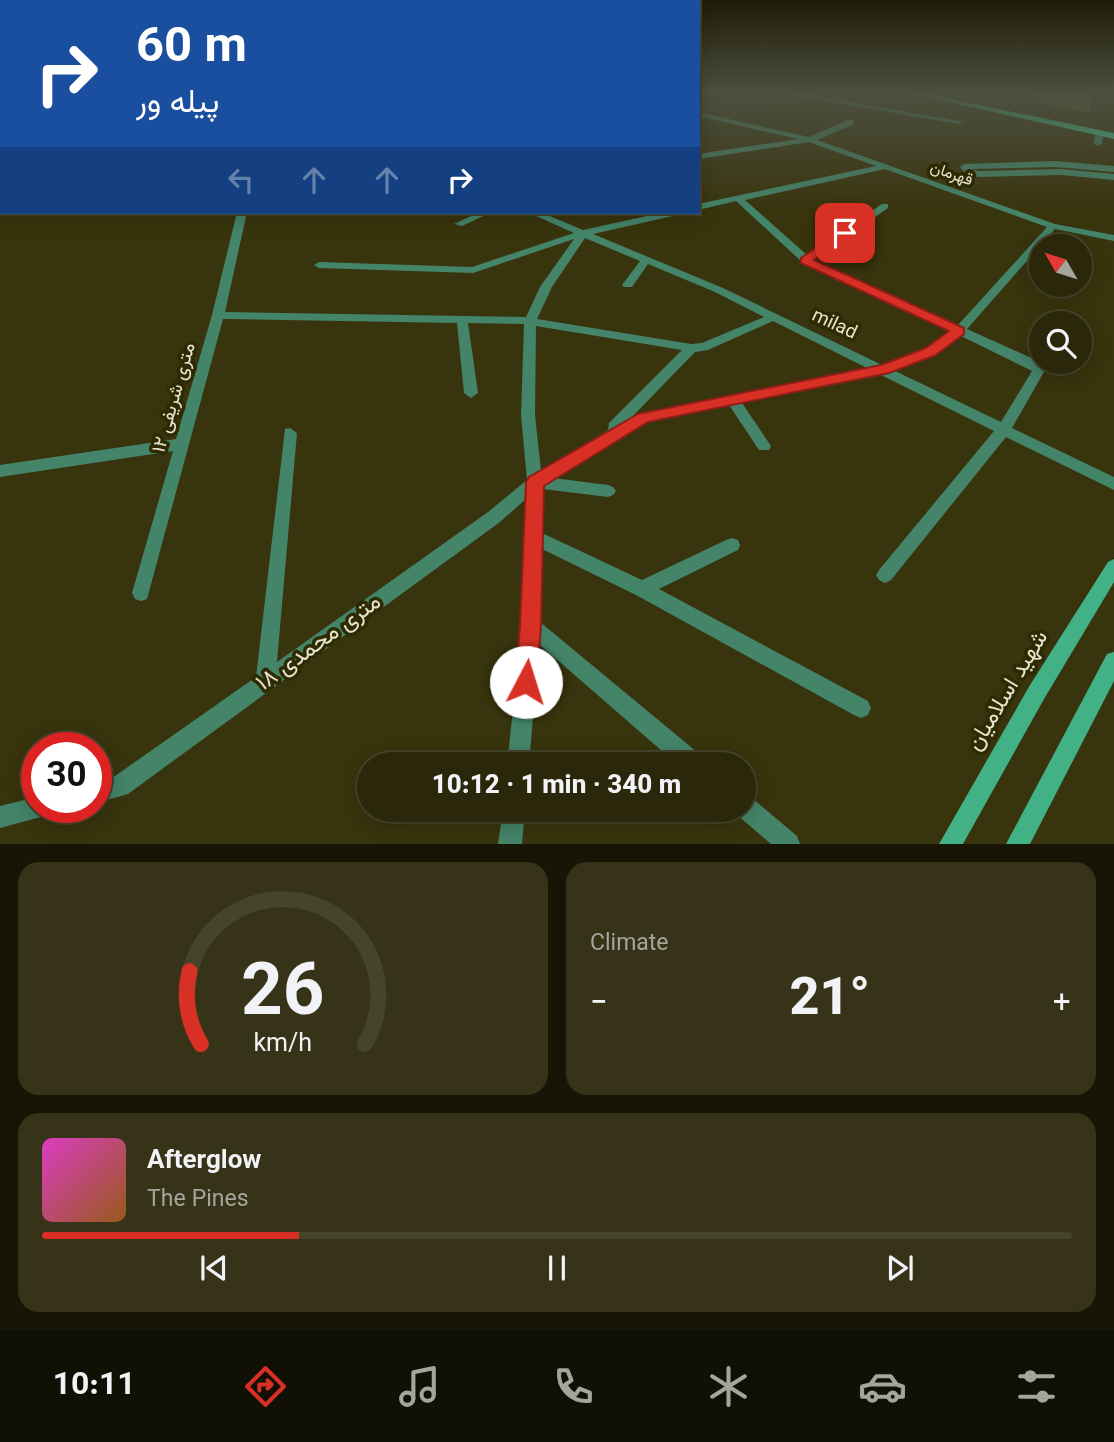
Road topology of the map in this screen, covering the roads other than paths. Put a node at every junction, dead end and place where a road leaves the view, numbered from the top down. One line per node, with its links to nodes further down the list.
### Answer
1 (782, 133): 4 (street, قهرمان)
2 (825, 133): 4 (street)
3 (1099, 133): 5 (street)
4 (810, 140): 6 (street); 7 (street, قهرمان)
5 (1098, 144)
6 (700, 157)
7 (886, 167): 9 (street); 17 (street, قهرمان)
8 (1113, 176): 8 (street)
9 (738, 198): 11 (street); 21 (street)
10 (885, 206): 21 (street)
11 (700, 207)
12 (242, 214): 24 (street, ۱۲ متری شریفی)
13 (482, 214): 16 (street)
14 (537, 214): 18 (street, milad)
15 (668, 214): 18 (street)
16 (459, 224)
17 (1053, 226): 19 (street, قهرمان); 28 (street)
18 (583, 233): 20 (street, milad); 22 (street); 27 (street)
19 (1114, 238)
20 (646, 259): 23 (street); 25 (street, milad)
21 (806, 260): 28 (street)
22 (318, 265)
23 (628, 285)
24 (218, 315): 26 (street); 36 (street, ۱۲ متری شریفی)
25 (773, 317): 29 (street); 30 (street, milad)
26 (462, 319): 27 (street); 31 (street)
27 (530, 321): 29 (street); 39 (street)
28 (959, 331): 30 (street); 33 (street)
29 (691, 348): 35 (street)
30 (884, 369): 32 (street); 33 (street, milad)
31 (471, 393)
32 (733, 400): 35 (street); 37 (street)
33 (1004, 429): 40 (street, milad); 45 (street)
34 (290, 433): 50 (street)
35 (599, 443): 39 (street, ۱۸ متری محمدی)
36 (182, 444): 38 (street); 47 (street, ۱۲ متری شریفی)
37 (764, 446)
38 (0, 471)
39 (535, 482): 41 (street); 42 (street); 50 (street, ۱۸ متری محمدی)
40 (1114, 484)
41 (608, 491)
42 (533, 537): 46 (street); 48 (street)
43 (732, 545): 46 (street)
44 (1114, 567): 61 (main road, شهید اسلامیان)
45 (885, 575)
46 (642, 589): 51 (street)
47 (141, 593)
48 (531, 626): 52 (street); 53 (street)
49 (1114, 661): 62 (main road)
50 (265, 682): 54 (street, ۱۸ متری محمدی)
51 (861, 708)
52 (519, 752)
53 (680, 752)
54 (112, 788)
55 (21, 812): 57 (street)
56 (756, 816): 60 (street)
57 (0, 817)
58 (513, 822): 59 (street)
59 (510, 844)
60 (789, 844)
61 (950, 844)
62 (1017, 844)

